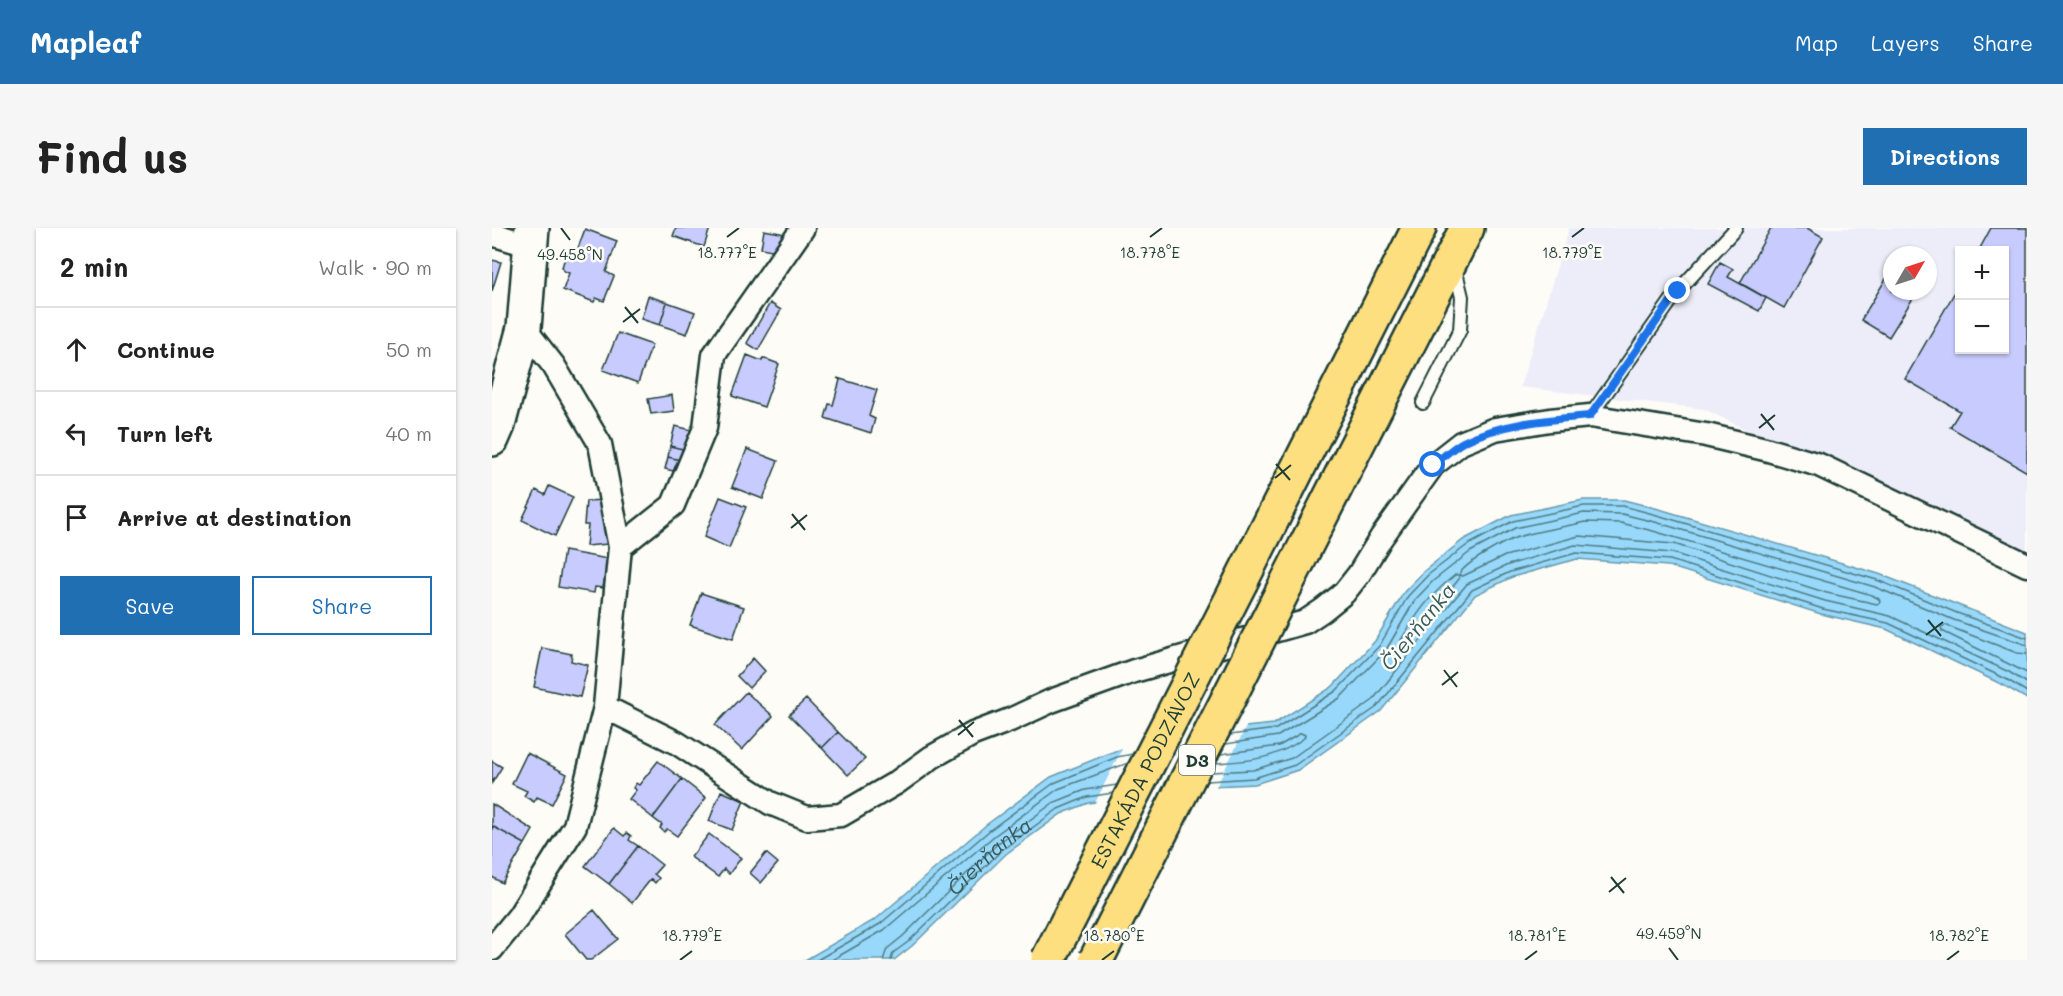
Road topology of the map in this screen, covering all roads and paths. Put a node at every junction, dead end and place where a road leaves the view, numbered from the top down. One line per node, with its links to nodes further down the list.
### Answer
1 (804, 228): 12 (street)
2 (1419, 228): 16 (highway, ESTAKÁDA PODZÁVOZ / D3, bridge)
3 (1467, 228): 7 (highway, D3)
4 (1736, 228): 10 (lane)
5 (492, 234): 6 (street)
6 (532, 237): 8 (street)
7 (1452, 258): 9 (lane); 17 (highway, D3, bridge)
8 (524, 328): 11 (street); 12 (street)
9 (1423, 403)
10 (1590, 416): 13 (street); 14 (street)
11 (492, 439)
12 (620, 547): 14 (street)
13 (2027, 565)
14 (605, 707): 15 (street)
15 (492, 950)
16 (1048, 960)
17 (1096, 960)

